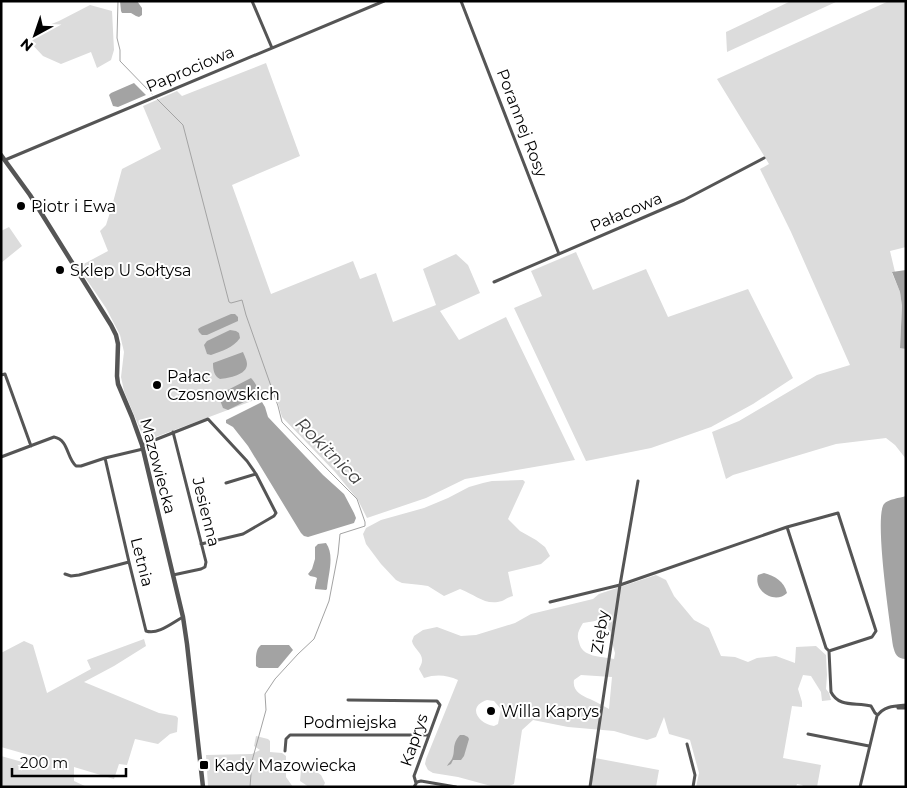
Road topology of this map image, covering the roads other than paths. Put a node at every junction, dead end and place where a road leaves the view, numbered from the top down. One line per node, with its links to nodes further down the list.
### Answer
1 (252, 1): 4 (street)
2 (384, 1): 4 (street, Paprociowa)
3 (461, 1): 8 (street, Porannej Rosy)
4 (272, 48): 7 (street, Paprociowa)
5 (1, 155): 7 (street, Mazowiecka)
6 (764, 158): 8 (street, Pałacowa)
7 (3, 161): 13 (street, Mazowiecka)
8 (559, 254): 9 (street, Pałacowa)
9 (494, 282)
10 (1, 375): 12 (street)
11 (173, 432): 13 (street); 16 (street); 20 (street, Jesienna)
12 (32, 446): 14 (street); 15 (street)
13 (143, 447): 15 (street); 23 (street, Mazowiecka)
14 (1, 457)
15 (106, 458): 21 (street, Letnia)
16 (256, 474): 18 (street); 20 (street)
17 (638, 481): 24 (street, Zięby)
18 (226, 482)
19 (788, 527): 24 (street); 27 (street); 27 (street)
20 (201, 544): 23 (street, Jesienna)
21 (128, 562): 22 (street); 26 (street, Letnia)
22 (65, 574)
23 (173, 575): 26 (street, Mazowiecka)
24 (620, 584): 25 (street); 39 (street, Zięby)
25 (550, 602)
26 (183, 618): 37 (street, Mazowiecka)
27 (829, 651): 30 (street)
28 (348, 700): 31 (street, Kaprys)
29 (906, 707): 30 (street)
30 (878, 715): 34 (street)
31 (429, 734): 35 (street, Podmiejska); 36 (street, Kaprys)
32 (808, 734): 34 (street)
33 (687, 744): 40 (street)
34 (869, 746): 41 (street)
35 (286, 751)
36 (415, 785): 38 (street)
37 (202, 787)
38 (456, 787)
39 (590, 787)
40 (693, 787)
41 (860, 787)

